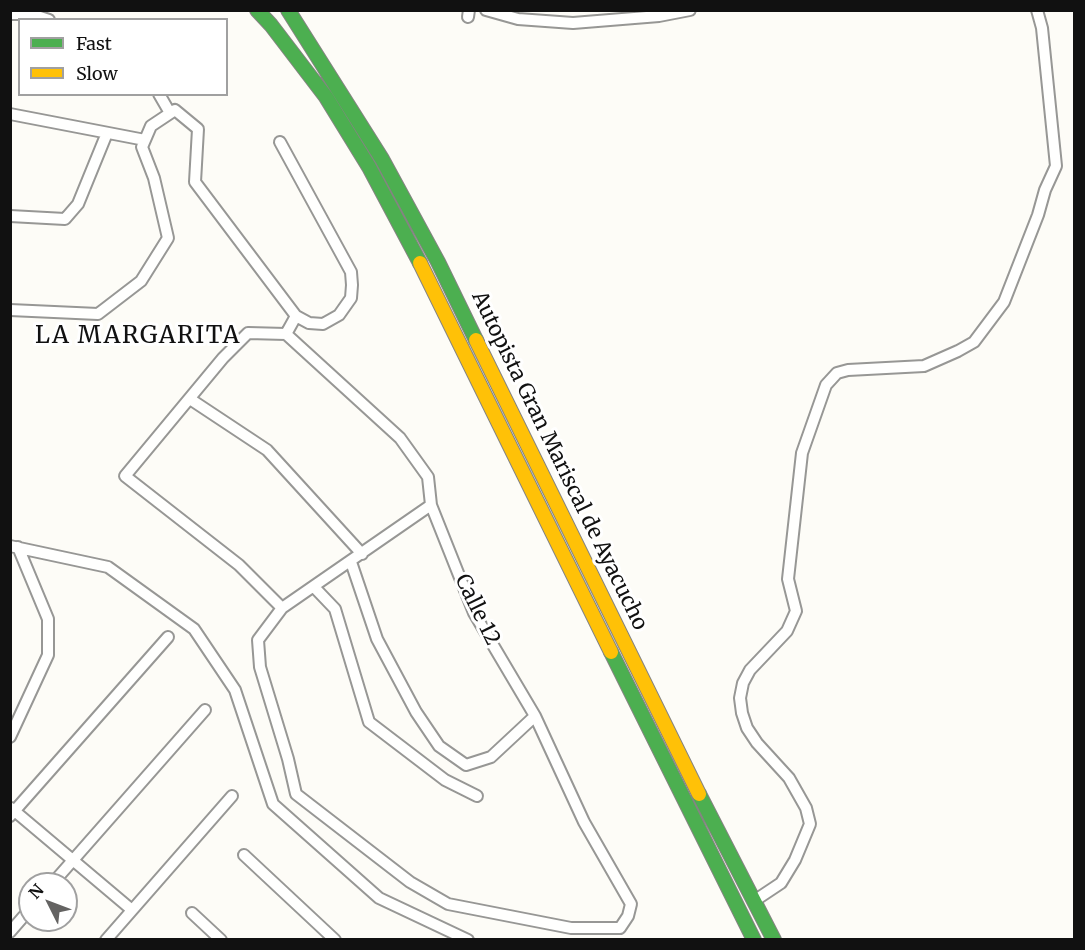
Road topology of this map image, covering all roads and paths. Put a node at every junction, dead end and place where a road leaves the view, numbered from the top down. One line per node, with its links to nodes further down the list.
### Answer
1 (257, 10): 42 (highway, Autopista Gran Mariscal de Ayacucho)
2 (486, 10): 3 (street)
3 (690, 10)
4 (1037, 10): 35 (street)
5 (288, 11): 35 (highway, Autopista Gran Mariscal de Ayacucho)
6 (10, 14): 7 (street)
7 (43, 18)
8 (160, 96): 9 (street)
9 (170, 113): 12 (street); 16 (street)
10 (10, 114): 11 (street)
11 (107, 134): 12 (street); 14 (street)
12 (145, 140): 15 (street)
13 (280, 142): 16 (street)
14 (10, 216)
15 (10, 310)
16 (296, 316): 17 (street)
17 (286, 334): 18 (street); 19 (street, Calle 12)
18 (190, 399): 21 (street); 24 (street)
19 (431, 505): 21 (street); 27 (street, Calle 12)
20 (14, 547): 28 (street); 41 (street)
21 (362, 554): 22 (street)
22 (351, 562): 23 (street); 27 (street)
23 (314, 587): 24 (street); 30 (street)
24 (282, 608): 27 (street, Calle 12)
25 (168, 638): 31 (street)
26 (205, 710): 33 (street)
27 (535, 716)
28 (10, 737)
29 (232, 796): 36 (street)
30 (477, 796)
31 (12, 812): 33 (street)
32 (243, 855): 40 (street)
33 (73, 861): 34 (street); 36 (street)
34 (63, 872)
35 (754, 901): 43 (highway, Autopista Gran Mariscal de Ayacucho)
36 (132, 910): 38 (street)
37 (192, 914): 39 (street)
38 (106, 939)
39 (221, 939)
40 (335, 939)
41 (468, 939)
42 (754, 939)
43 (774, 939)

